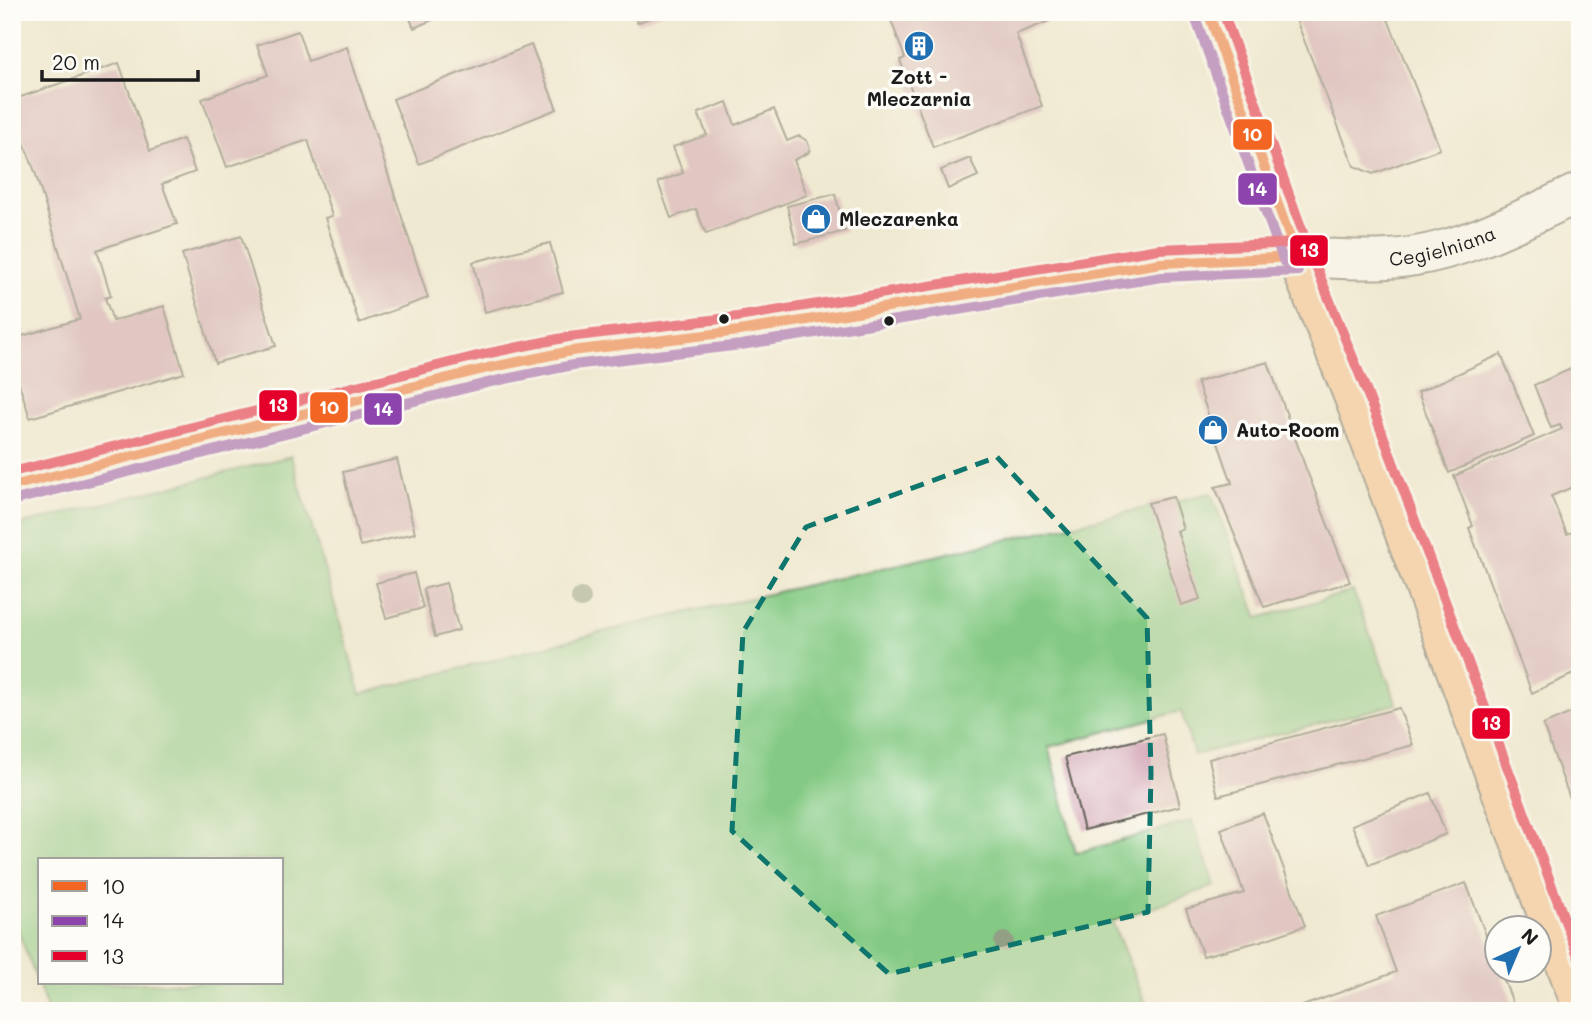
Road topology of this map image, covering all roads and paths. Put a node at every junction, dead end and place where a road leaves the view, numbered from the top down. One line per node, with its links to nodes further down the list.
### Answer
1 (1208, 12): 3 (main road)
2 (1580, 192): 3 (street, Cegielniana)
3 (1297, 257): 4 (main road); 5 (main road)
4 (12, 486)
5 (1580, 1002)

